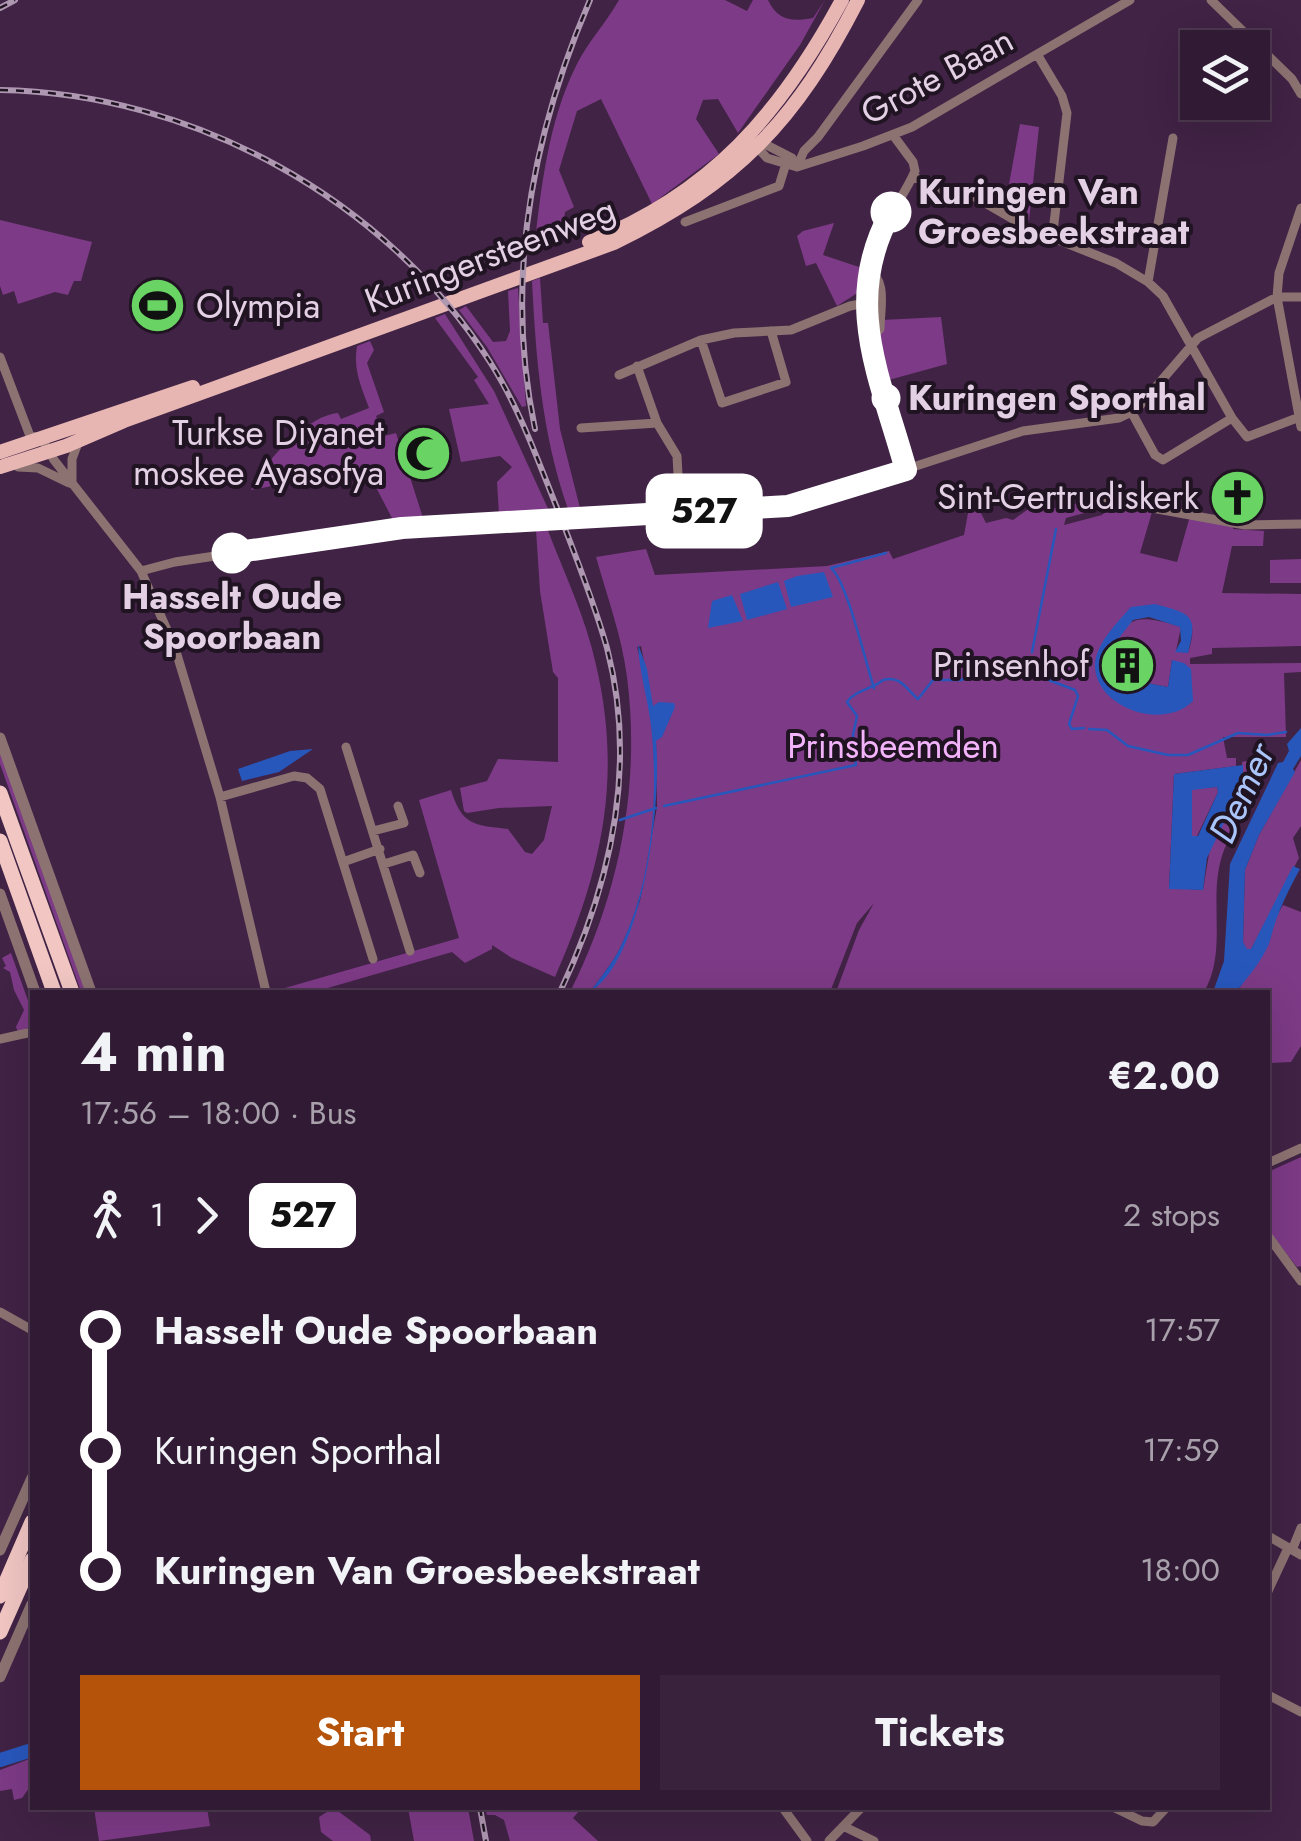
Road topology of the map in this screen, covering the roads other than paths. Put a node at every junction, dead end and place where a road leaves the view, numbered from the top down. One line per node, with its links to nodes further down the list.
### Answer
1 (842, 0): 10 (main road, Kuringersteenweg)
2 (858, 0): 10 (main road, Kuringersteenweg)
3 (918, 0): 11 (street)
4 (1130, 0): 6 (street, Grote Baan)
5 (1211, 0): 7 (street)
6 (1037, 54): 8 (street, Grote Baan); 15 (street)
7 (1301, 94)
8 (893, 135): 11 (street, Grote Baan); 12 (street)
9 (1173, 138): 17 (street)
10 (757, 142): 11 (street); 33 (main road, Kuringersteenweg); 34 (main road, Kuringersteenweg)
11 (793, 163): 14 (street)
12 (913, 176): 15 (street); 16 (street)
13 (1301, 208): 19 (street)
14 (685, 222)
15 (1052, 240): 17 (street)
16 (868, 270): 20 (street); 22 (street)
17 (1148, 282): 24 (street)
18 (1301, 296): 19 (street)
19 (1277, 297): 24 (street); 31 (street)
20 (865, 303): 21 (street); 22 (street)
21 (770, 331): 23 (street); 23 (street)
22 (869, 338): 37 (street)
23 (702, 340): 26 (street)
24 (1191, 344): 28 (street); 29 (street)
25 (0, 357): 34 (street)
26 (638, 366): 27 (street); 30 (street)
27 (619, 375)
28 (1132, 412): 29 (street); 37 (street)
29 (1232, 418): 31 (street)
30 (656, 422): 32 (street); 40 (street)
31 (1299, 422)
32 (582, 428)
33 (81, 439): 34 (main road, Kuringersteenweg); 38 (street)
34 (44, 445): 35 (main road, Kuringersteenweg); 36 (main road, Kuringersteenweg); 38 (street)
35 (0, 452)
36 (0, 467): 38 (street)
37 (906, 470): 40 (street)
38 (72, 484): 42 (street)
39 (1102, 499): 41 (street)
40 (680, 512): 42 (street)
41 (1301, 524)
42 (141, 571): 46 (street)
43 (0, 738): 60 (street)
44 (346, 746): 48 (street)
45 (0, 793): 59 (highway)
46 (220, 797): 51 (street); 61 (street)
47 (398, 806): 48 (street)
48 (373, 831): 50 (street)
49 (0, 841): 58 (highway)
50 (380, 849): 51 (street); 52 (street)
51 (343, 862): 56 (street)
52 (384, 864): 53 (street); 55 (street)
53 (420, 872)
54 (0, 894): 57 (street)
55 (410, 950)
56 (372, 959)
57 (34, 990)
58 (53, 990)
59 (71, 990)
60 (90, 990)
61 (266, 990)
62 (30, 1032): 63 (street)
63 (0, 1039)
64 (1301, 1148): 65 (street)
65 (1270, 1162)
66 (1270, 1238): 67 (street)
67 (1299, 1274)
68 (0, 1312): 69 (street)
69 (30, 1329)
70 (30, 1482): 74 (street)
71 (30, 1527): 78 (highway)
72 (1301, 1528): 75 (street)
73 (1270, 1537): 75 (street)
74 (0, 1550)
75 (1294, 1551): 77 (street)
76 (30, 1564): 80 (highway)
77 (1270, 1588)
78 (0, 1596)
79 (30, 1609): 81 (street)
80 (0, 1632)
81 (0, 1677)
82 (1270, 1697): 83 (street)
83 (1301, 1712)
84 (784, 1810): 89 (street)
85 (860, 1810): 88 (street)
86 (1119, 1810): 87 (street)
87 (1164, 1810)
88 (844, 1826): 90 (street); 91 (street)
89 (807, 1841)
90 (830, 1841)
91 (874, 1841)

